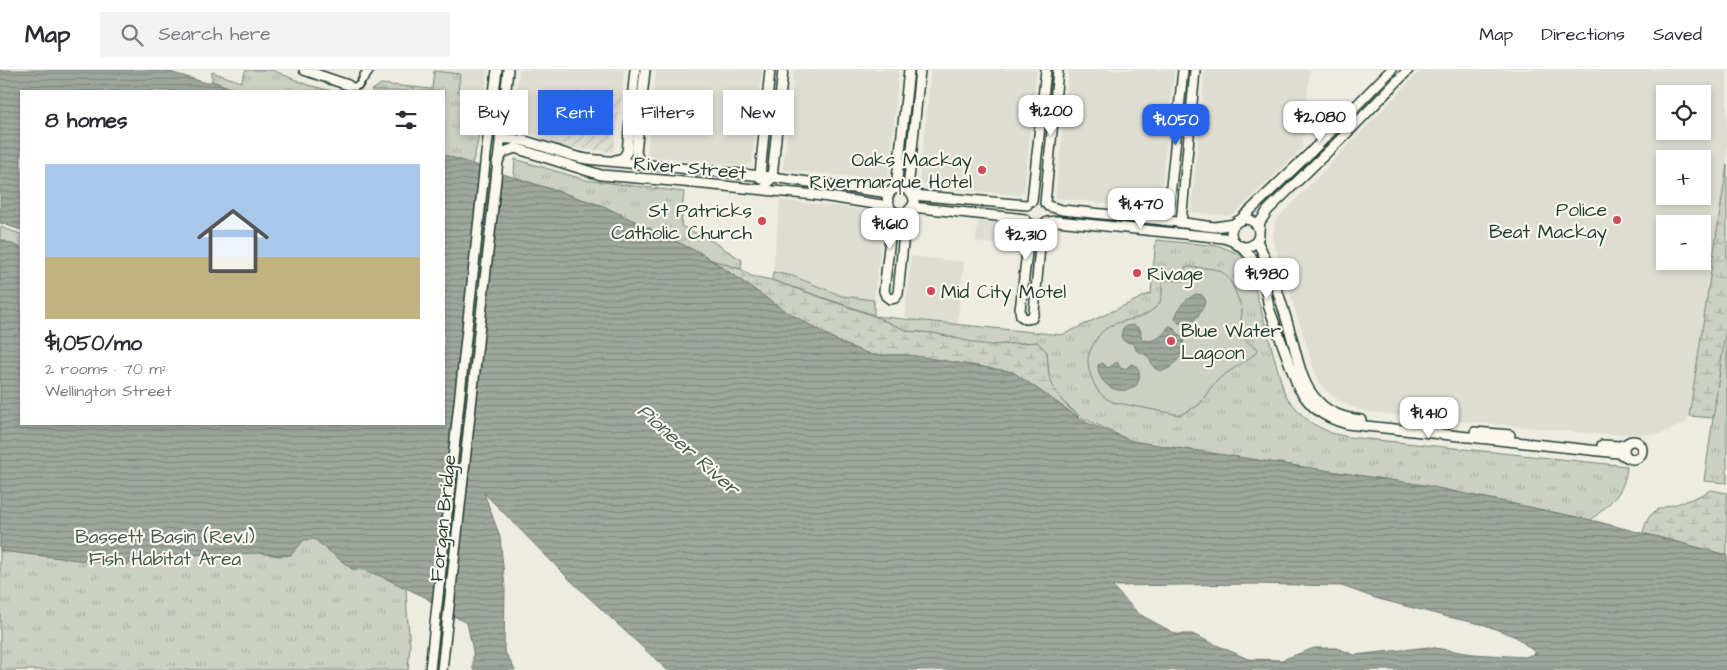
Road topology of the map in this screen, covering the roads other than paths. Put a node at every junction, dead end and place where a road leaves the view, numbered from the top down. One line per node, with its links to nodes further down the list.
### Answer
1 (304, 70): 17 (street)
2 (497, 70): 18 (street, Forgan Bridge)
3 (508, 70): 19 (street, Forgan Bridge)
4 (635, 70): 20 (street)
5 (645, 70): 21 (street)
6 (770, 70): 27 (street)
7 (783, 70): 28 (street)
8 (909, 70): 37 (street)
9 (920, 70): 38 (street)
10 (1046, 70): 39 (street)
11 (1058, 70): 40 (street)
12 (1183, 70): 43 (street)
13 (1195, 70): 46 (street)
14 (1391, 70): 45 (street)
15 (1408, 70): 48 (street)
16 (365, 73): 17 (street)
17 (348, 85)
18 (495, 90)
19 (506, 90)
20 (638, 90)
21 (638, 90)
22 (489, 135): 29 (street, Forgan Bridge)
23 (500, 135): 26 (street, Forgan Bridge)
24 (630, 135): 30 (street)
25 (637, 135): 32 (street)
26 (500, 139): 29 (street); 30 (street, River Street); 31 (street, Forgan Bridge)
27 (762, 155): 28 (street); 33 (street)
28 (774, 156): 35 (street)
29 (486, 158): 55 (street, Forgan Bridge)
30 (607, 161): 32 (street, River Street); 34 (street)
31 (497, 163): 34 (street, River Street); 56 (street, Forgan Bridge)
32 (650, 166): 33 (street, River Street)
33 (760, 176): 35 (street, River Street); 36 (street)
34 (623, 177): 36 (street, River Street)
35 (772, 177): 36 (street); 37 (street, River Street)
36 (764, 189): 41 (street, River Street)
37 (892, 190): 38 (street); 41 (street)
38 (910, 192): 39 (street); 42 (street)
39 (1029, 203): 40 (street); 44 (street)
40 (1046, 204): 43 (street); 47 (street)
41 (891, 210): 42 (street); 51 (street)
42 (909, 210): 44 (street); 52 (street)
43 (1163, 220): 46 (street)
44 (1027, 221): 47 (street); 47 (street)
45 (1237, 222): 46 (street); 48 (street); 50 (street)
46 (1181, 223)
47 (1045, 224): 50 (street)
48 (1259, 230): 49 (street)
49 (1257, 241): 50 (street); 53 (street)
50 (1238, 244): 54 (street)
51 (888, 252): 52 (street); 52 (street)
52 (901, 254)
53 (1626, 444): 54 (street); 54 (street)
54 (1627, 457)
55 (430, 668)
56 (442, 669)

